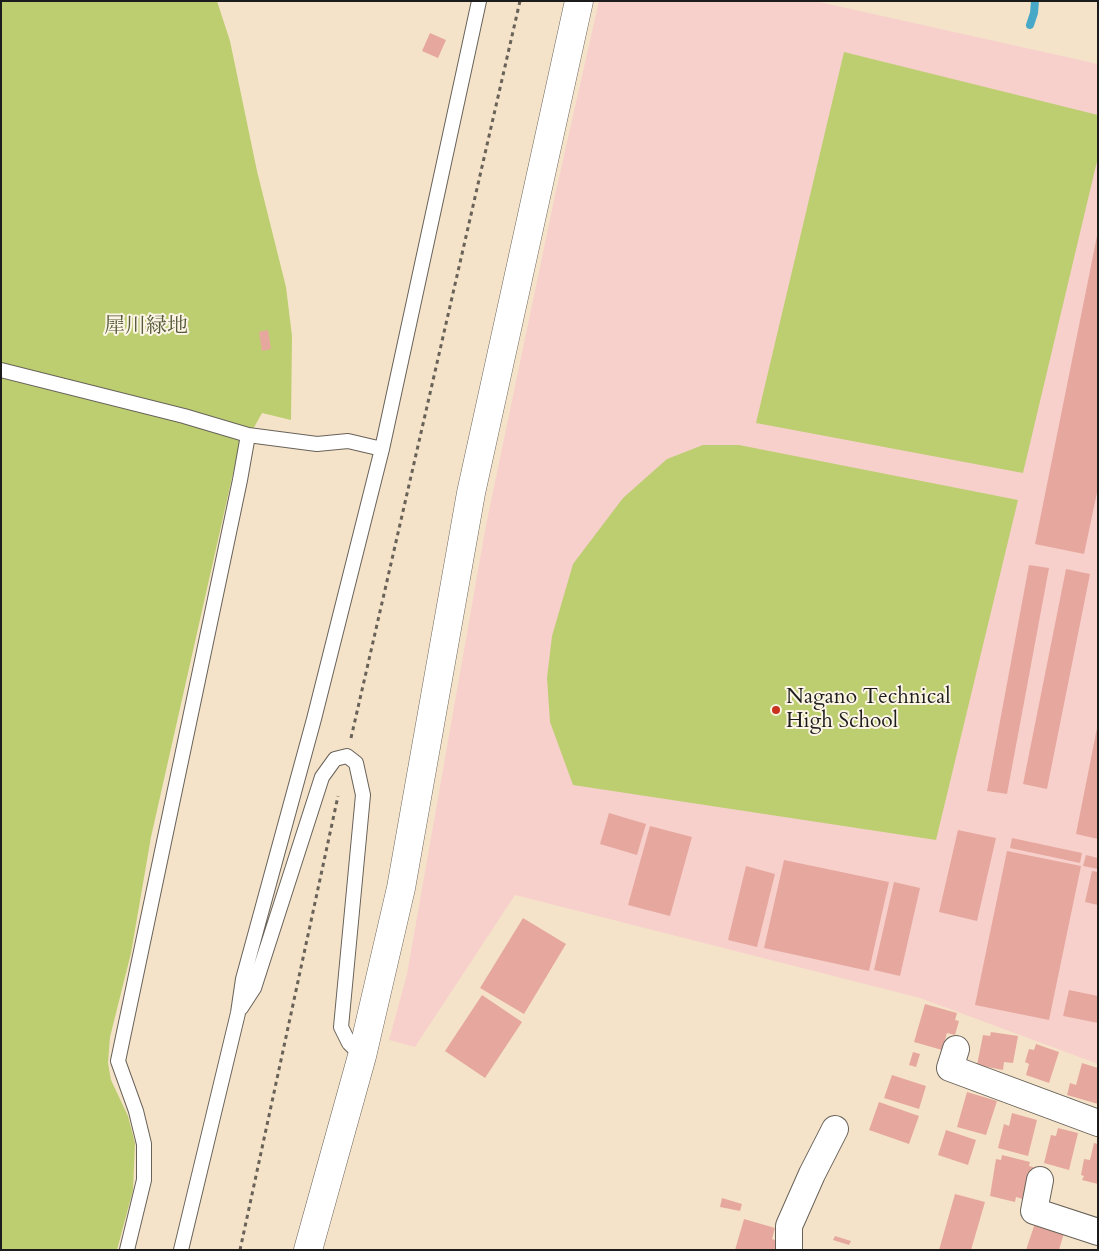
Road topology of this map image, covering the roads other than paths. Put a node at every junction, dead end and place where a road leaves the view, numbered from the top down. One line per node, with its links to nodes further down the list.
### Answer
1 (479, 1): 5 (lane)
2 (578, 1): 7 (street)
3 (1, 370): 4 (lane)
4 (248, 435): 5 (lane); 13 (lane)
5 (382, 449): 6 (lane)
6 (238, 1012): 7 (lane); 14 (lane)
7 (362, 1056): 15 (street)
8 (949, 1068): 9 (street)
9 (1098, 1124)
10 (835, 1129): 16 (street)
11 (1040, 1180): 12 (street)
12 (1098, 1232)
13 (128, 1250)
14 (181, 1250)
15 (308, 1250)
16 (789, 1250)

